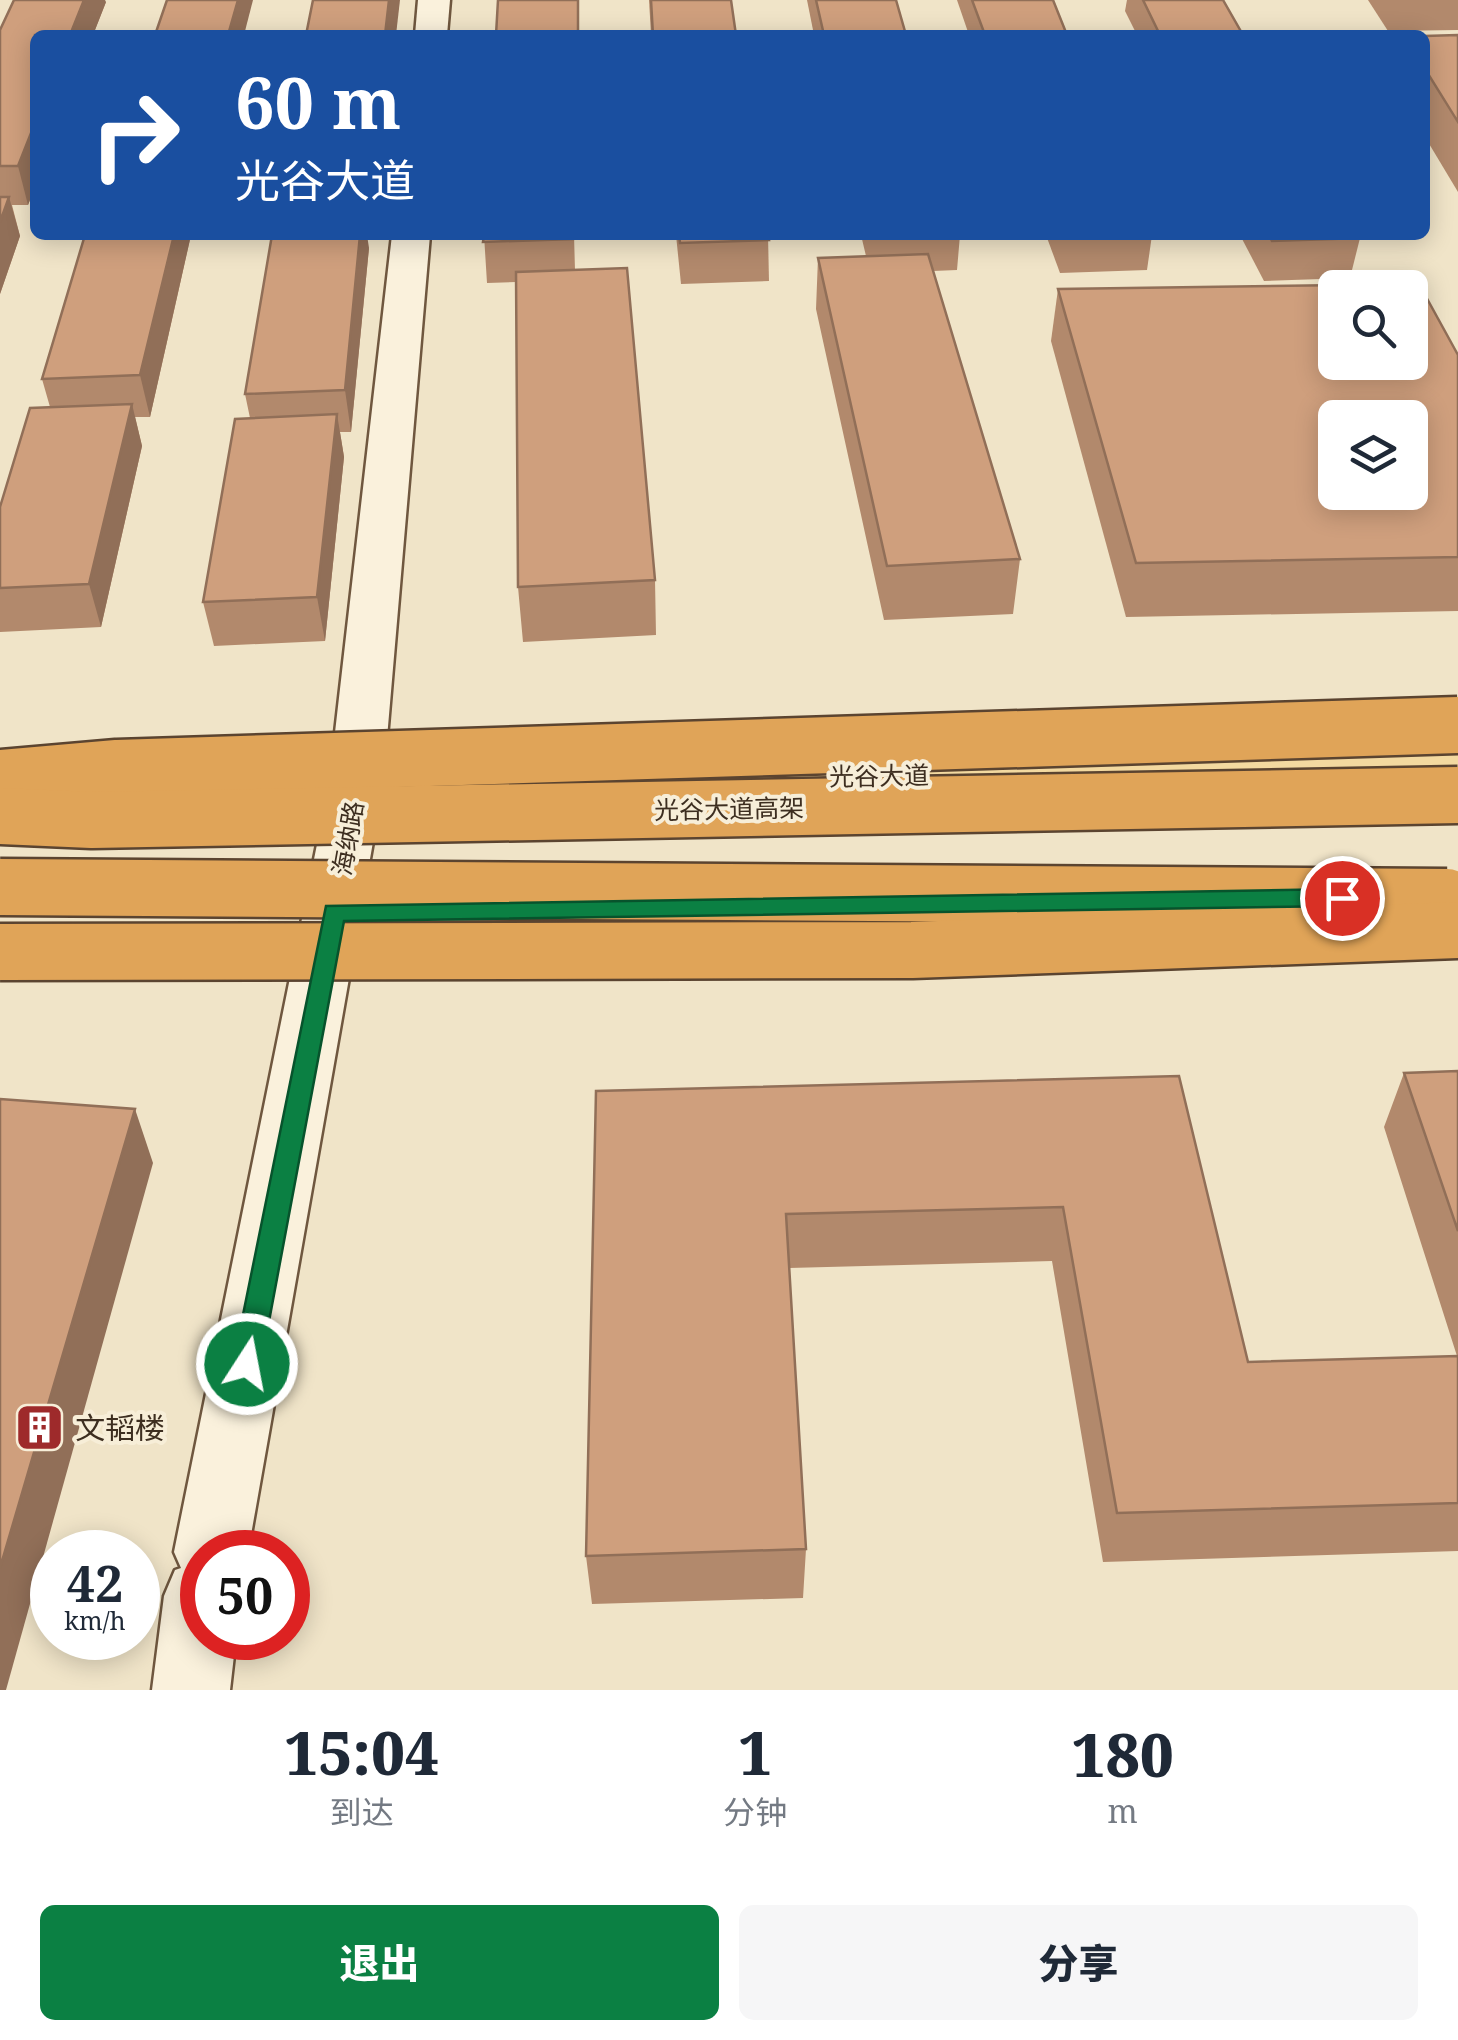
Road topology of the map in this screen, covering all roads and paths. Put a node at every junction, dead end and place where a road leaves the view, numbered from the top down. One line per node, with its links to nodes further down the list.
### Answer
1 (434, 0): 2 (main road)
2 (431, 30)
3 (410, 240): 7 (main road, 海纳路)
4 (1458, 725): 6 (highway, bridge)
5 (1458, 764): 7 (main road, 光谷大道)
6 (0, 777): 7 (main road, 光谷大道)
7 (356, 785): 13 (main road, 海纳路)
8 (1458, 795): 9 (highway, 光谷大道高架, bridge)
9 (0, 816)
10 (0, 887): 11 (highway, bridge)
11 (1458, 896): 13 (main road)
12 (0, 908): 13 (main road)
13 (334, 912): 16 (main road, 海纳路)
14 (1458, 930): 15 (highway, bridge)
15 (0, 952)
16 (215, 1530)
17 (194, 1660): 18 (main road)
18 (190, 1690)

